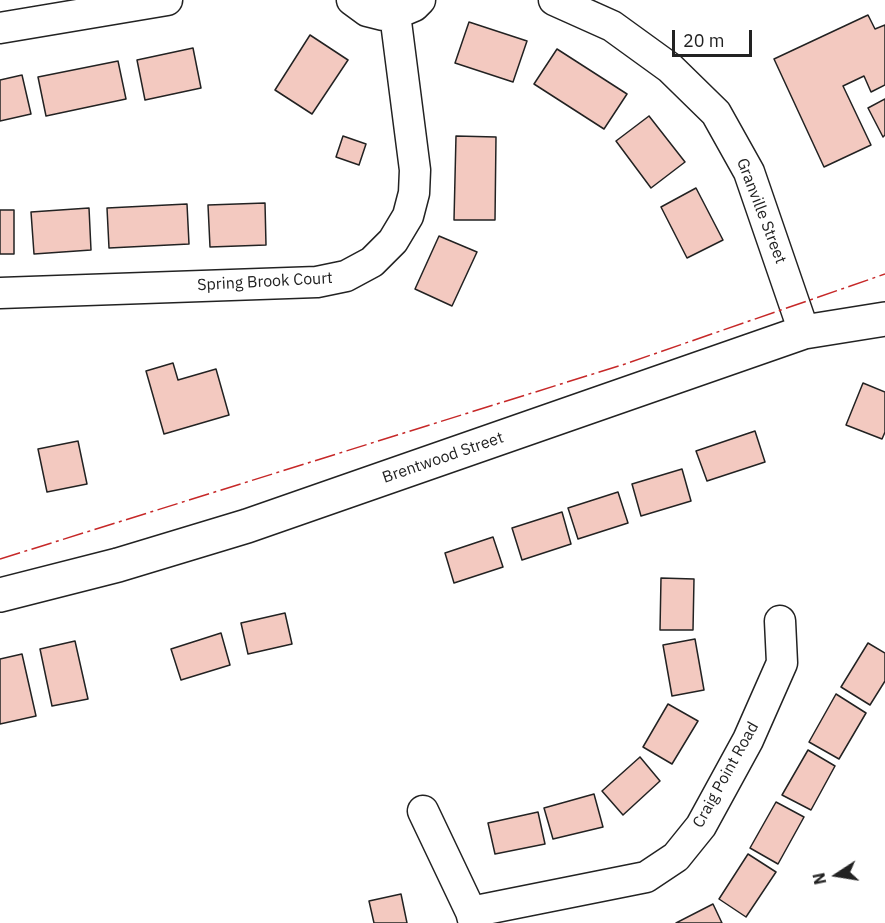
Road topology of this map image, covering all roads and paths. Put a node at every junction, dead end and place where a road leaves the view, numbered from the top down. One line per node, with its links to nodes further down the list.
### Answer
1 (167, 0): 6 (street)
2 (352, 0): 5 (street)
3 (420, 0): 5 (street)
4 (554, 0): 9 (street, Granville Street)
5 (394, 14): 7 (street, Spring Brook Court)
6 (0, 28)
7 (0, 293)
8 (885, 319): 9 (main road, Brentwood Street)
9 (804, 332): 10 (main road, Brentwood Street)
10 (0, 595)
11 (780, 621): 13 (street, Craig Point Road)
12 (423, 811): 13 (street)
13 (472, 918)

